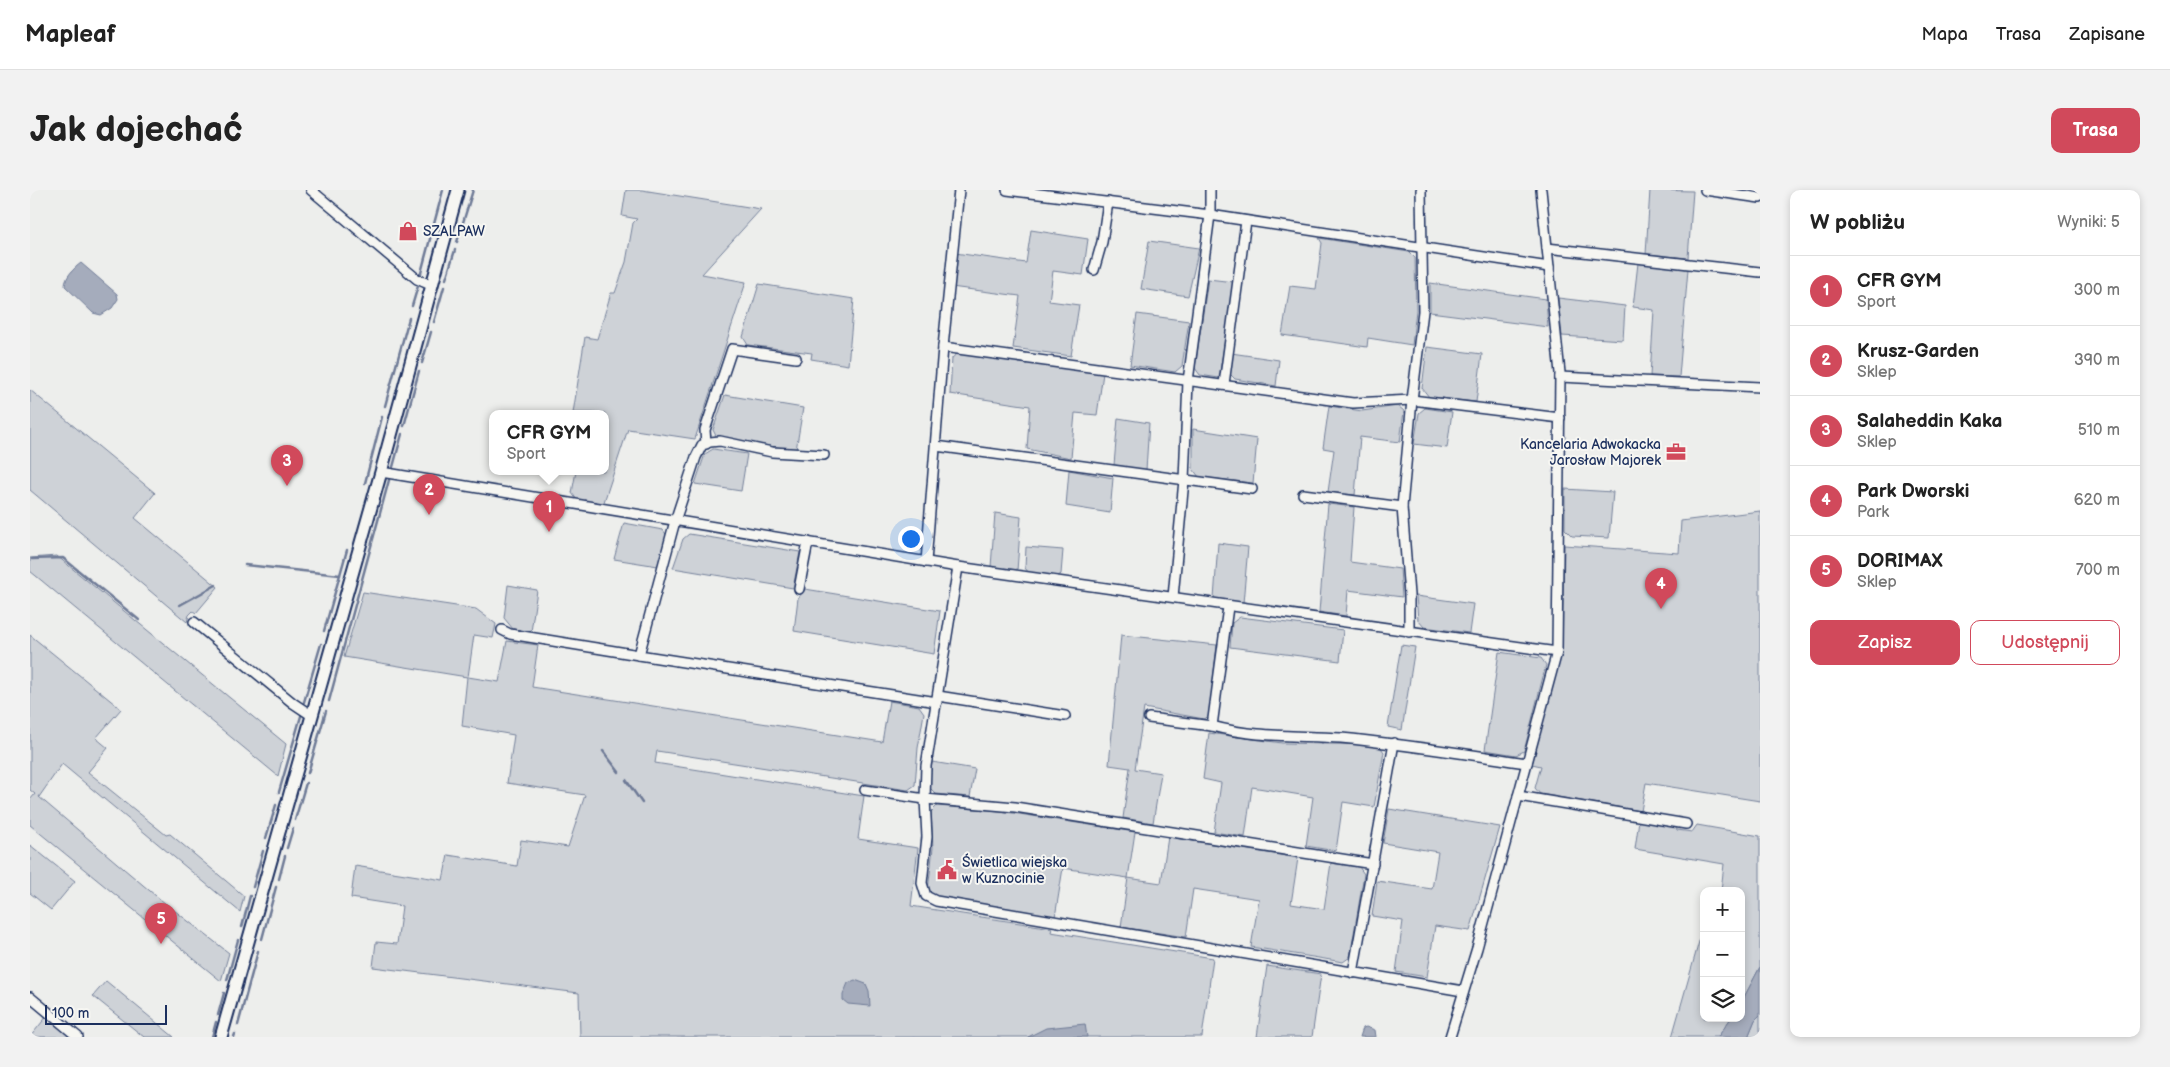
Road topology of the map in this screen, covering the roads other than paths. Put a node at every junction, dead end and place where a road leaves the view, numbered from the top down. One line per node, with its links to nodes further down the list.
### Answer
1 (312, 190): 18 (street)
2 (458, 190): 18 (street)
3 (959, 190): 19 (street)
4 (1007, 190): 10 (street)
5 (1210, 190): 11 (street)
6 (1421, 190): 13 (street)
7 (1541, 190): 14 (street)
8 (1705, 190): 9 (street)
9 (1760, 198)
10 (1108, 202): 11 (street); 16 (street)
11 (1210, 215): 12 (street); 22 (street)
12 (1246, 221): 13 (street); 23 (street)
13 (1422, 248): 15 (street); 25 (street)
14 (1547, 248): 15 (street); 17 (street)
15 (1548, 267): 21 (street)
16 (1094, 270)
17 (1760, 272)
18 (431, 285): 30 (street)
19 (943, 347): 22 (street); 28 (street)
20 (796, 358): 27 (street)
21 (1560, 377): 24 (street); 26 (street)
22 (1188, 381): 23 (street); 31 (street)
23 (1224, 384): 25 (street)
24 (1760, 387)
25 (1412, 400): 26 (street); 34 (street)
26 (1560, 418): 45 (street)
27 (706, 444): 29 (street); 35 (street)
28 (936, 446): 31 (street); 37 (street)
29 (824, 455)
30 (381, 472): 35 (street); 48 (street)
31 (1184, 480): 32 (street); 40 (street)
32 (1252, 489)
33 (1303, 494): 34 (street)
34 (1402, 507): 44 (street)
35 (675, 521): 36 (street); 46 (street)
36 (808, 542): 37 (street); 39 (street)
37 (926, 562): 38 (street)
38 (958, 567): 40 (street); 47 (street)
39 (799, 588)
40 (1173, 598): 41 (street)
41 (1228, 607): 44 (street); 51 (street)
42 (194, 622): 48 (street)
43 (502, 630): 46 (street)
44 (1409, 632): 45 (street)
45 (1557, 652): 53 (street)
46 (638, 655): 47 (street)
47 (937, 699): 49 (street); 56 (street)
48 (311, 715): 63 (street)
49 (1065, 716)
50 (1149, 718): 51 (street)
51 (1212, 726): 52 (street)
52 (1394, 743): 53 (street); 58 (street)
53 (1527, 763): 55 (street)
54 (865, 790): 56 (street)
55 (1518, 796): 57 (street); 60 (street)
56 (925, 799): 58 (street); 59 (street)
57 (1686, 824)
58 (1373, 864): 59 (street)
59 (1353, 973): 60 (street)
60 (1463, 991): 64 (street)
61 (30, 997): 62 (street)
62 (78, 1037)
63 (221, 1037)
64 (1450, 1037)

